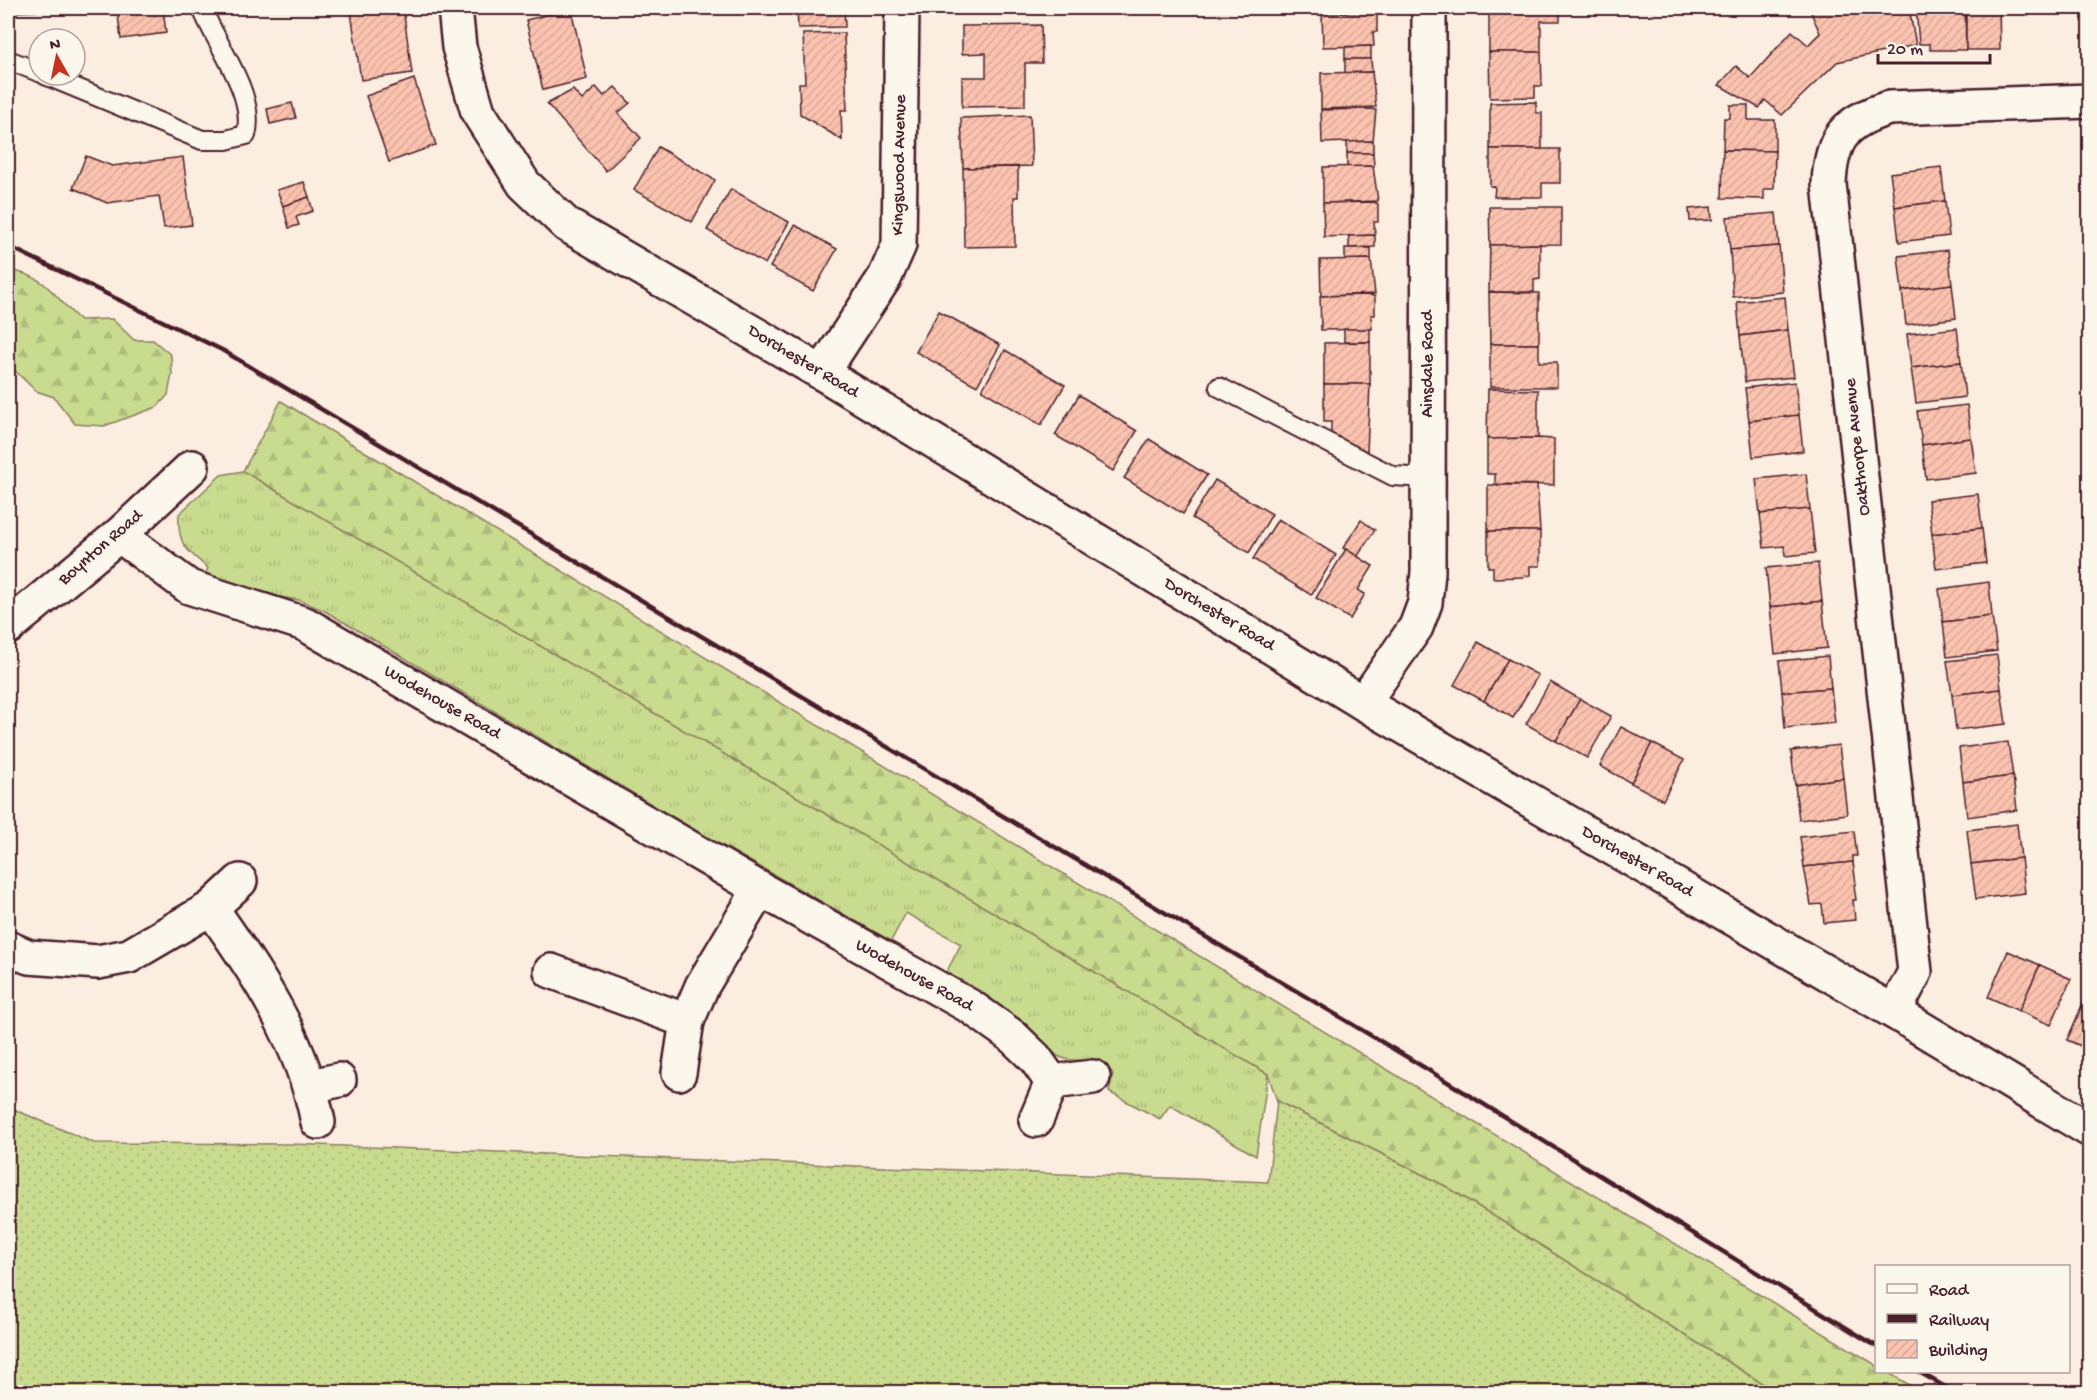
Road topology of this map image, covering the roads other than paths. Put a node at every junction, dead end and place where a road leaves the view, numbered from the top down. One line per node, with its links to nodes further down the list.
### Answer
1 (202, 8): 7 (lane)
2 (455, 8): 9 (street, Dorchester Road)
3 (902, 8): 9 (street, Kingswood Avenue)
4 (1429, 8): 12 (street, Ainsdale Road)
5 (8, 60): 6 (lane)
6 (27, 67)
7 (74, 87)
8 (2090, 101): 21 (street, Oakthorpe Avenue)
9 (822, 373): 15 (street, Dorchester Road)
10 (1219, 387): 12 (lane)
11 (192, 467): 13 (street, Boynton Road)
12 (1428, 478): 15 (street, Ainsdale Road)
13 (119, 535): 14 (street, Boynton Road); 17 (street, Wodehouse Road)
14 (8, 627)
15 (1363, 703): 21 (street, Dorchester Road)
16 (240, 880): 18 (street)
17 (760, 889): 22 (street); 25 (street, Wodehouse Road)
18 (211, 908): 19 (street); 27 (street)
19 (8, 948)
20 (551, 971): 22 (street)
21 (1894, 1012): 28 (street, Dorchester Road)
22 (687, 1021): 23 (street)
23 (679, 1073)
24 (1093, 1077): 25 (street)
25 (1052, 1082): 26 (street)
26 (1036, 1120)
27 (318, 1122)
28 (2090, 1130)

